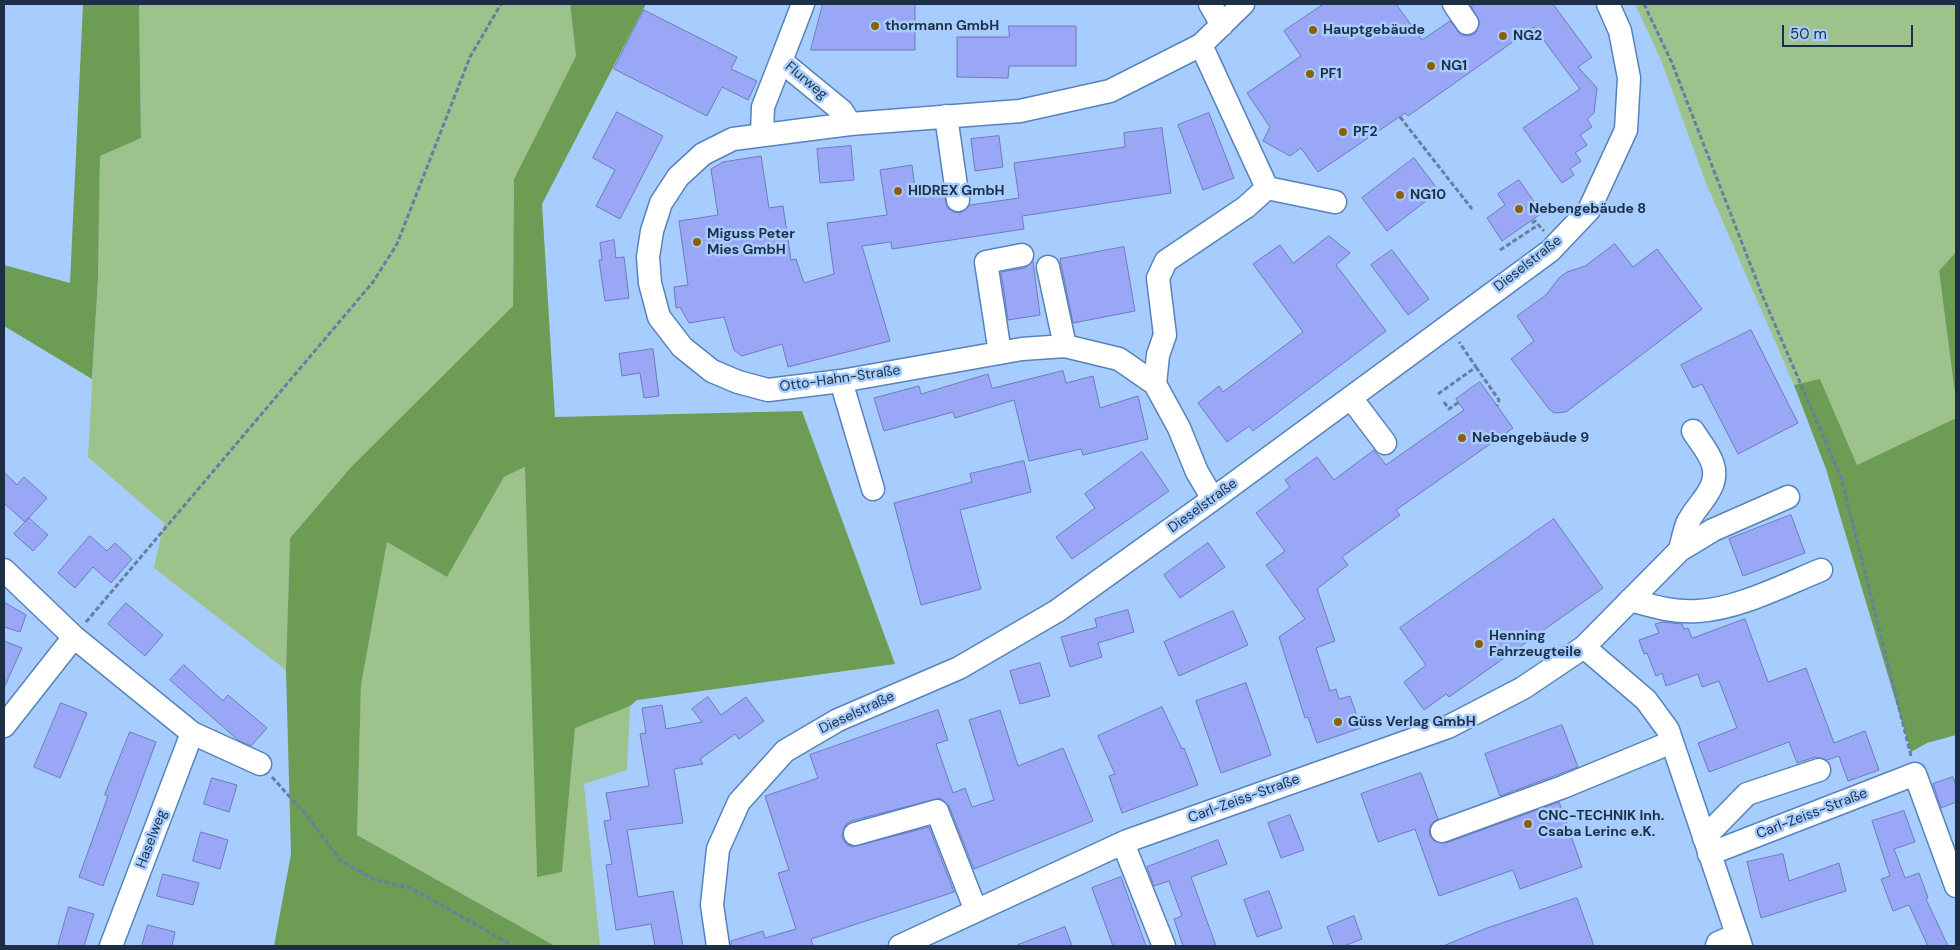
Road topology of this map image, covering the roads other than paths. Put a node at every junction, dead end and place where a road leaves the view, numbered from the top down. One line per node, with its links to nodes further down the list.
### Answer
1 (803, 4): 9 (street, Flurweg)
2 (1210, 4): 7 (street)
3 (1243, 4): 7 (street)
4 (1454, 4): 6 (street)
5 (1608, 4): 22 (street, Dieselstraße)
6 (1467, 23)
7 (1222, 25): 8 (street)
8 (1201, 45): 10 (street, Otto-Hahn-Straße); 13 (street)
9 (781, 61): 11 (street, Flurweg); 12 (street)
10 (946, 116): 11 (street, Otto-Hahn-Straße); 14 (street)
11 (850, 124): 12 (street, Otto-Hahn-Straße)
12 (762, 134): 20 (street, Otto-Hahn-Straße)
13 (1267, 188): 15 (street); 21 (street)
14 (958, 200)
15 (1336, 202)
16 (1022, 255): 19 (street)
17 (1048, 267): 18 (street)
18 (1065, 346): 19 (street, Otto-Hahn-Straße); 21 (street, Otto-Hahn-Straße)
19 (1000, 353): 20 (street, Otto-Hahn-Straße)
20 (841, 381): 25 (street)
21 (1155, 384): 27 (street, Otto-Hahn-Straße)
22 (1351, 398): 24 (street); 27 (street, Dieselstraße)
23 (1693, 431): 28 (street)
24 (1385, 443)
25 (873, 490)
26 (1788, 497): 28 (street)
27 (1213, 499): 47 (street, Dieselstraße)
28 (1680, 550): 31 (street, Carl-Zeiss-Straße)
29 (4, 570): 32 (street)
30 (1821, 570): 31 (street)
31 (1630, 600): 33 (street, Carl-Zeiss-Straße)
32 (74, 637): 34 (street); 35 (street)
33 (1584, 647): 36 (street); 41 (street, Carl-Zeiss-Straße)
34 (5, 722)
35 (192, 733): 37 (street); 46 (street, Haselweg)
36 (1672, 742): 39 (street); 42 (street)
37 (260, 764)
38 (1819, 770): 42 (street)
39 (1442, 831)
40 (855, 834): 44 (street)
41 (1123, 843): 44 (street, Carl-Zeiss-Straße); 49 (street)
42 (1706, 846): 43 (street, Carl-Zeiss-Straße); 45 (street)
43 (1956, 886)
44 (976, 911): 48 (street, Carl-Zeiss-Straße)
45 (1739, 941): 50 (street)
46 (112, 946)
47 (718, 946)
48 (900, 946)
49 (1164, 946)
50 (1717, 946)

